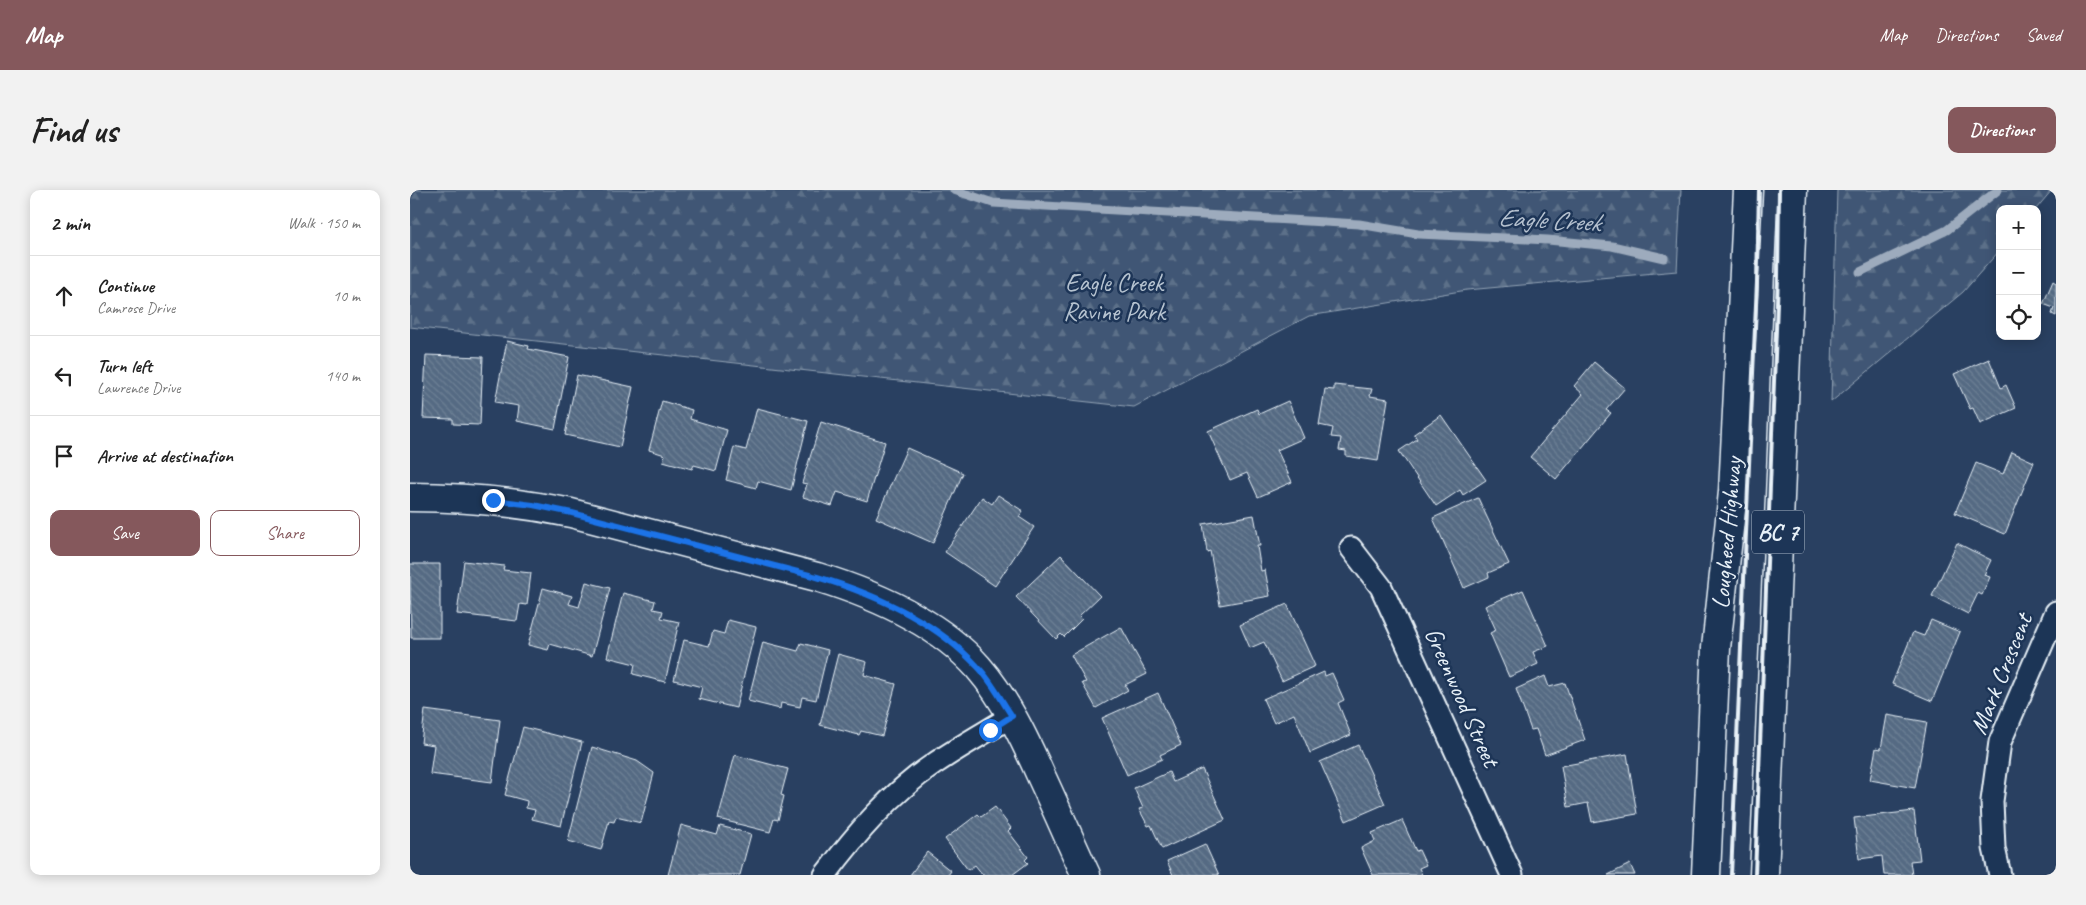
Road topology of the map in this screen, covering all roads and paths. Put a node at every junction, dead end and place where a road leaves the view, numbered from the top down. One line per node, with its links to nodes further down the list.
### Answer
1 (1748, 190): 10 (main road, Lougheed Highway / BC 7)
2 (1792, 190): 11 (main road, Lougheed Highway / BC 7)
3 (410, 497): 6 (main road)
4 (1350, 548): 9 (street, Greenwood Street)
5 (2056, 612): 12 (street, Mark Crescent)
6 (1012, 716): 7 (street); 8 (main road)
7 (825, 875)
8 (1086, 875)
9 (1512, 875)
10 (1706, 875)
11 (1764, 875)
12 (2000, 875)

